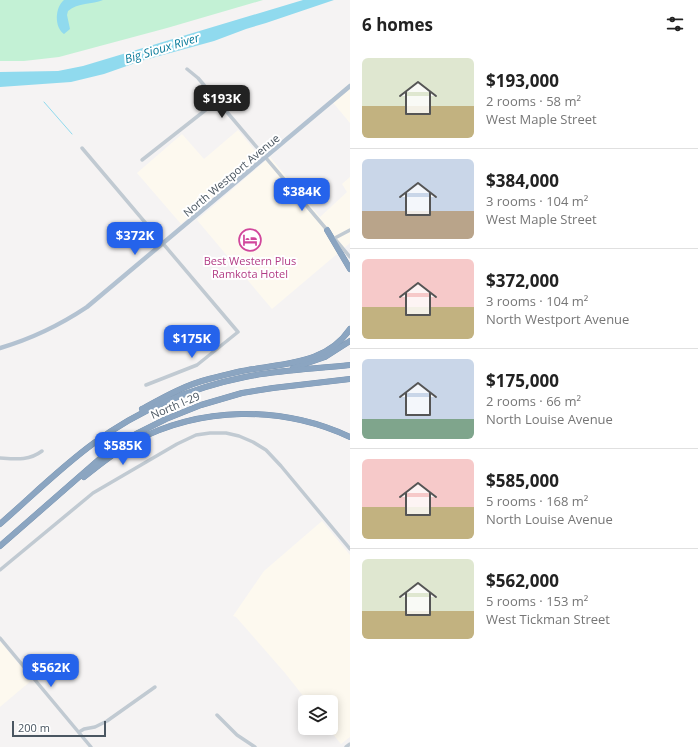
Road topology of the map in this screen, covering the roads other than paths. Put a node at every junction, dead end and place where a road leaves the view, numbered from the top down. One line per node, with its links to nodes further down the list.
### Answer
1 (187, 69): 3 (street)
2 (350, 86): 5 (main road, North Westport Avenue)
3 (217, 101): 5 (street); 6 (street)
4 (82, 148): 10 (street)
5 (266, 158): 7 (street); 10 (main road, North Westport Avenue)
6 (142, 160)
7 (327, 230): 9 (highway)
8 (350, 230): 9 (street)
9 (333, 239): 11 (street); 12 (highway)
10 (163, 244): 15 (main road, North Westport Avenue); 19 (street)
11 (350, 257)
12 (350, 269)
13 (350, 329): 20 (highway)
14 (350, 341): 17 (highway)
15 (0, 348)
16 (350, 364): 17 (highway, North I-29)
17 (265, 374): 20 (highway, North I-29)
18 (350, 379): 24 (highway, North I-29)
19 (146, 385)
20 (126, 422): 25 (highway, North I-29)
21 (350, 437): 24 (highway)
22 (42, 451): 23 (street)
23 (0, 458)
24 (64, 490): 26 (highway, North I-29)
25 (0, 524)
26 (0, 546)
27 (350, 549): 28 (street)
28 (0, 570)
29 (0, 638): 32 (street)
30 (155, 687): 32 (street)
31 (217, 715): 35 (street)
32 (79, 732): 34 (street)
33 (350, 744): 36 (street)
34 (91, 747)
35 (255, 747)
36 (346, 747)

